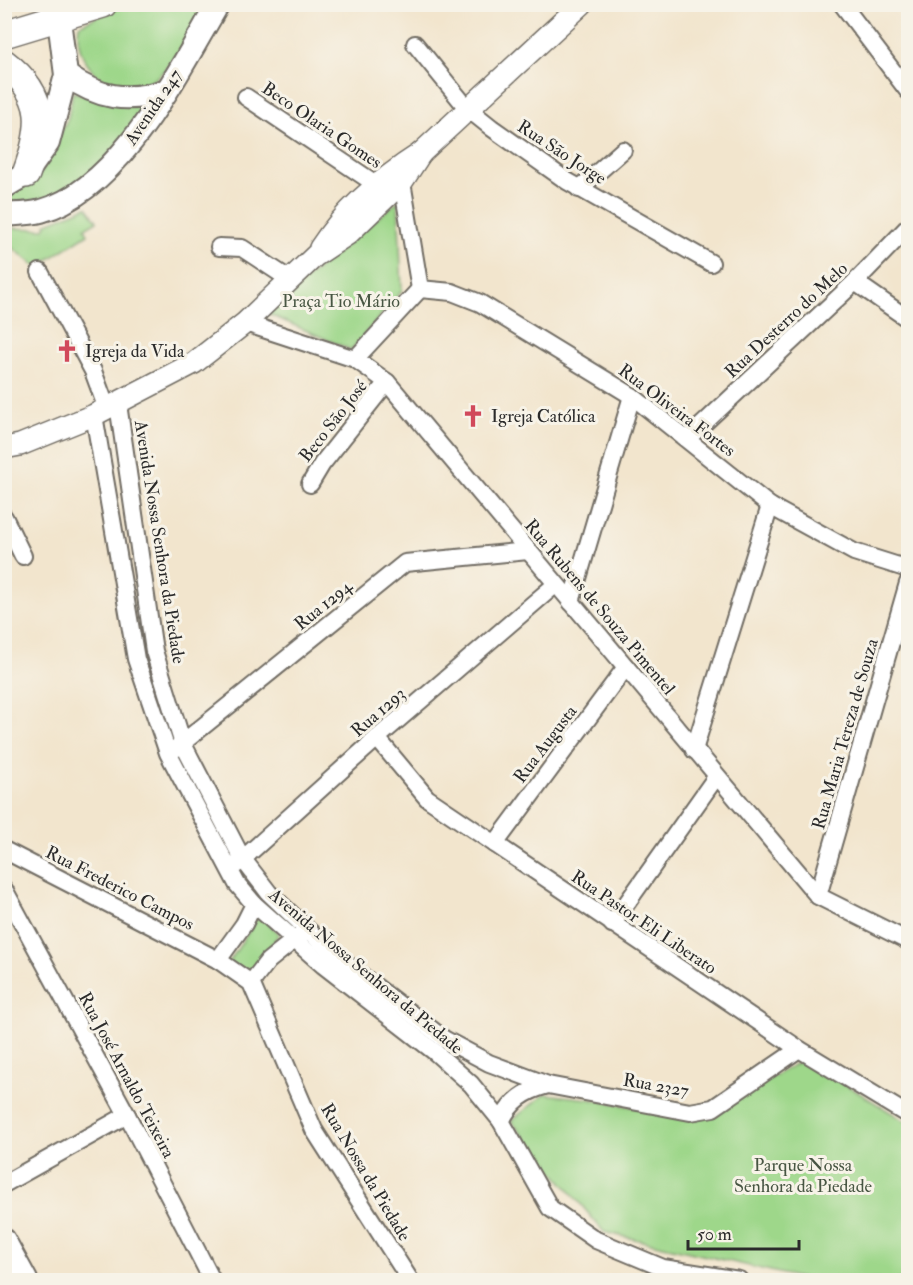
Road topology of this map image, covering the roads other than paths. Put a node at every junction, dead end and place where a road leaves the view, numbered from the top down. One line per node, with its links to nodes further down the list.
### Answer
1 (103, 4): 5 (highway)
2 (218, 4): 10 (main road, Avenida 247)
3 (582, 4): 13 (street)
4 (842, 4): 11 (street)
5 (57, 12): 6 (highway); 9 (main road)
6 (4, 34)
7 (416, 44): 13 (street, Rua São Jorge)
8 (4, 63): 15 (highway)
9 (66, 75): 10 (main road); 15 (main road)
10 (165, 91): 18 (main road, Avenida 247)
11 (909, 91)
12 (246, 97): 16 (street, Beco Olaria Gomes)
13 (467, 108): 16 (street); 17 (street, Rua São Jorge)
14 (623, 150): 17 (street)
15 (15, 180)
16 (390, 180): 23 (street); 25 (street)
17 (579, 189): 21 (street, Rua São Jorge)
18 (4, 215)
19 (909, 226): 24 (street, Rua Desterro do Melo)
20 (219, 247): 23 (street)
21 (711, 263)
22 (40, 272): 31 (street)
23 (289, 279): 27 (street)
24 (855, 282): 26 (street); 32 (street, Rua Desterro do Melo)
25 (420, 289): 28 (street); 30 (street, Rua Oliveira Fortes)
26 (909, 319)
27 (246, 323): 28 (street, Rua Rubens de Souza Pimentel); 31 (street)
28 (355, 358): 29 (street, Rua Rubens de Souza Pimentel)
29 (387, 382): 34 (street, Beco São José); 37 (street, Rua Rubens de Souza Pimentel)
30 (632, 396): 32 (street, Rua Oliveira Fortes); 42 (street)
31 (107, 410): 33 (street); 45 (street, Avenida Nossa Senhora da Piedade); 45 (street, Avenida Nossa Senhora da Piedade)
32 (687, 439): 35 (street, Rua Oliveira Fortes)
33 (4, 448)
34 (310, 484)
35 (770, 506): 39 (street, Rua Oliveira Fortes); 46 (street)
36 (4, 517): 38 (street)
37 (528, 551): 41 (street, Rua Rubens de Souza Pimentel); 45 (street, Rua 1294)
38 (23, 556)
39 (909, 569)
40 (909, 583): 53 (street, Rua Maria Tereza de Souza)
41 (555, 585): 42 (street, Rua Rubens de Souza Pimentel); 44 (street, Rua 1293)
42 (571, 602): 43 (street, Rua Rubens de Souza Pimentel)
43 (626, 667): 46 (street, Rua Rubens de Souza Pimentel); 48 (street, Rua Augusta)
44 (377, 738): 48 (street, Rua Pastor Eli Liberato); 50 (street, Rua 1293)
45 (176, 749): 50 (street, Avenida Nossa Senhora da Piedade); 51 (street, Avenida Nossa Senhora da Piedade)
46 (694, 750): 47 (street, Rua Rubens de Souza Pimentel)
47 (716, 777): 53 (street, Rua Rubens de Souza Pimentel); 55 (street)
48 (495, 844): 55 (street, Rua Pastor Eli Liberato)
49 (4, 850): 58 (street, Rua Frederico Campos)
50 (242, 858): 51 (street, Rua 1293); 56 (street, Avenida Nossa Senhora da Piedade)
51 (231, 872): 54 (street, Avenida Nossa Senhora da Piedade)
52 (4, 889): 62 (street, Rua José Arnaldo Teixeira)
53 (818, 896): 57 (street, Rua Rubens de Souza Pimentel)
54 (254, 904): 56 (street, Avenida Nossa Senhora da Piedade); 58 (street)
55 (612, 924): 60 (street, Rua Pastor Eli Liberato)
56 (301, 934): 59 (street); 61 (street, Avenida Nossa Senhora da Piedade); 64 (street, Avenida Nossa Senhora da Piedade)
57 (909, 941)
58 (218, 960): 59 (street)
59 (250, 983): 69 (street, Rua Nossa da Piedade)
60 (799, 1049): 61 (street, Rua 2327); 63 (street, Rua Pastor Eli Liberato)
61 (527, 1085): 64 (street, Rua 2327)
62 (127, 1114): 65 (street); 68 (street, Rua José Arnaldo Teixeira)
63 (909, 1114)
64 (501, 1121): 70 (street, Avenida Nossa Senhora da Piedade)
65 (4, 1184)
66 (4, 1240): 67 (main road)
67 (26, 1281)
68 (212, 1281)
69 (410, 1281)
70 (739, 1281)

